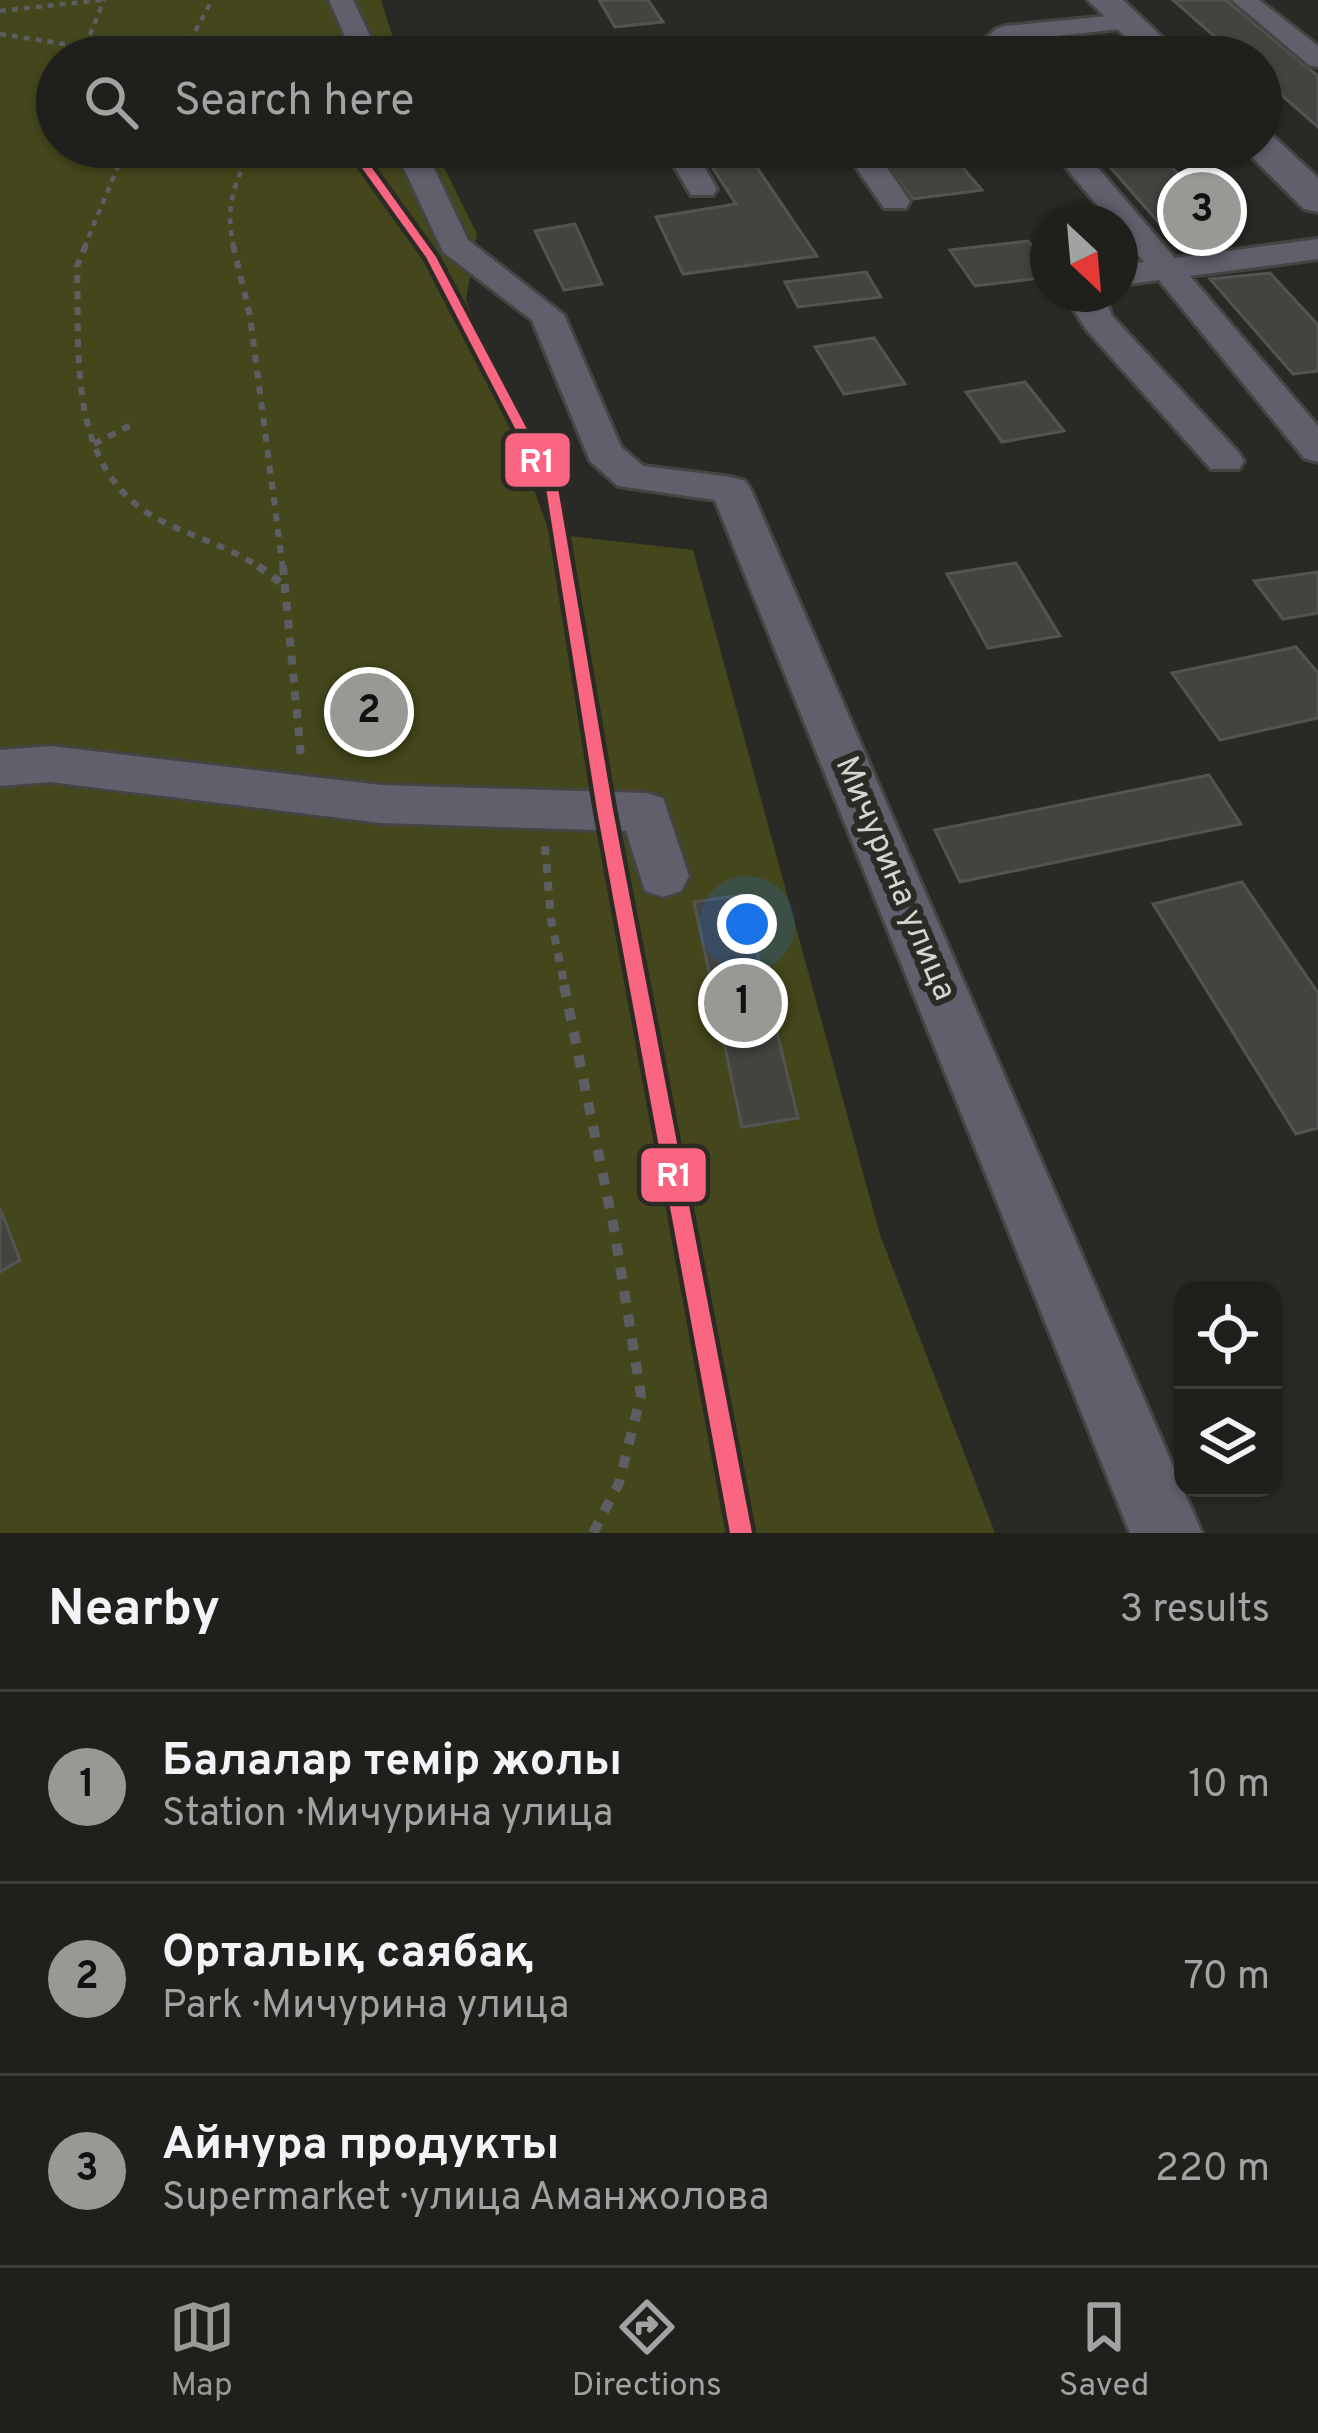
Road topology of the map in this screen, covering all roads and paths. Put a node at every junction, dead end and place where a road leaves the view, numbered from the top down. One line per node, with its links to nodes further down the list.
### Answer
1 (102, 0): 5 (path); 8 (path)
2 (212, 0): 9 (path)
3 (341, 0): 10 (street)
4 (1244, 0): 14 (street)
5 (0, 10)
6 (1116, 11): 11 (street); 12 (main road)
7 (0, 34): 13 (path)
8 (88, 36)
9 (196, 36)
10 (357, 36)
11 (1003, 36)
12 (1143, 36)
13 (36, 40)
14 (1318, 59)
15 (1282, 161): 22 (main road)
16 (117, 168): 30 (path)
17 (242, 168): 33 (path)
18 (419, 168): 39 (street, Мичурина улица)
19 (690, 168): 23 (street)
20 (872, 168): 24 (street)
21 (1082, 168): 26 (street)
22 (1310, 183)
23 (702, 189)
24 (895, 201)
25 (1318, 249): 26 (street)
26 (1167, 269): 27 (street); 31 (street)
27 (1138, 273)
28 (1092, 312): 32 (street)
29 (135, 423): 30 (path)
30 (94, 444): 33 (path)
31 (1318, 450)
32 (1225, 461)
33 (286, 586): 35 (path)
34 (0, 768): 35 (street)
35 (304, 795): 36 (street)
36 (542, 808): 37 (street); 38 (path)
37 (663, 876)
38 (592, 1533)
39 (1166, 1533)

